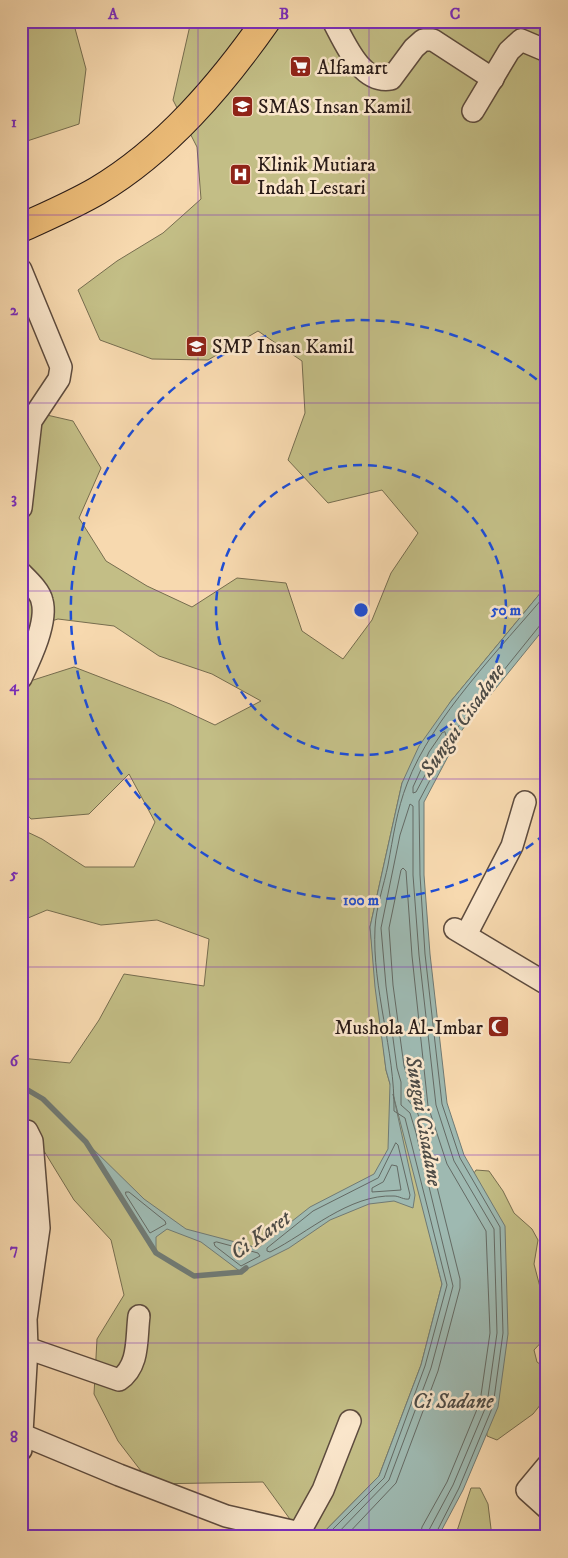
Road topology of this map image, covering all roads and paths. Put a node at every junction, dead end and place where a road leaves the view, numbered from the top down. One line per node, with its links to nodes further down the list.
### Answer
1 (266, 21): 6 (main road)
2 (333, 21): 4 (street)
3 (547, 51): 4 (street)
4 (493, 79): 5 (street)
5 (473, 111)
6 (21, 228)
7 (21, 270): 8 (street)
8 (21, 508)
9 (21, 572): 10 (street)
10 (21, 678)
11 (525, 802): 12 (street)
12 (547, 984)
13 (21, 1130): 14 (street)
14 (30, 1227): 16 (street)
15 (139, 1316): 17 (street)
16 (24, 1319): 17 (street)
17 (27, 1348): 18 (street)
18 (23, 1412): 20 (street)
19 (350, 1421): 23 (street)
20 (22, 1443): 23 (street)
21 (547, 1466): 22 (street)
22 (547, 1508)
23 (299, 1535)

